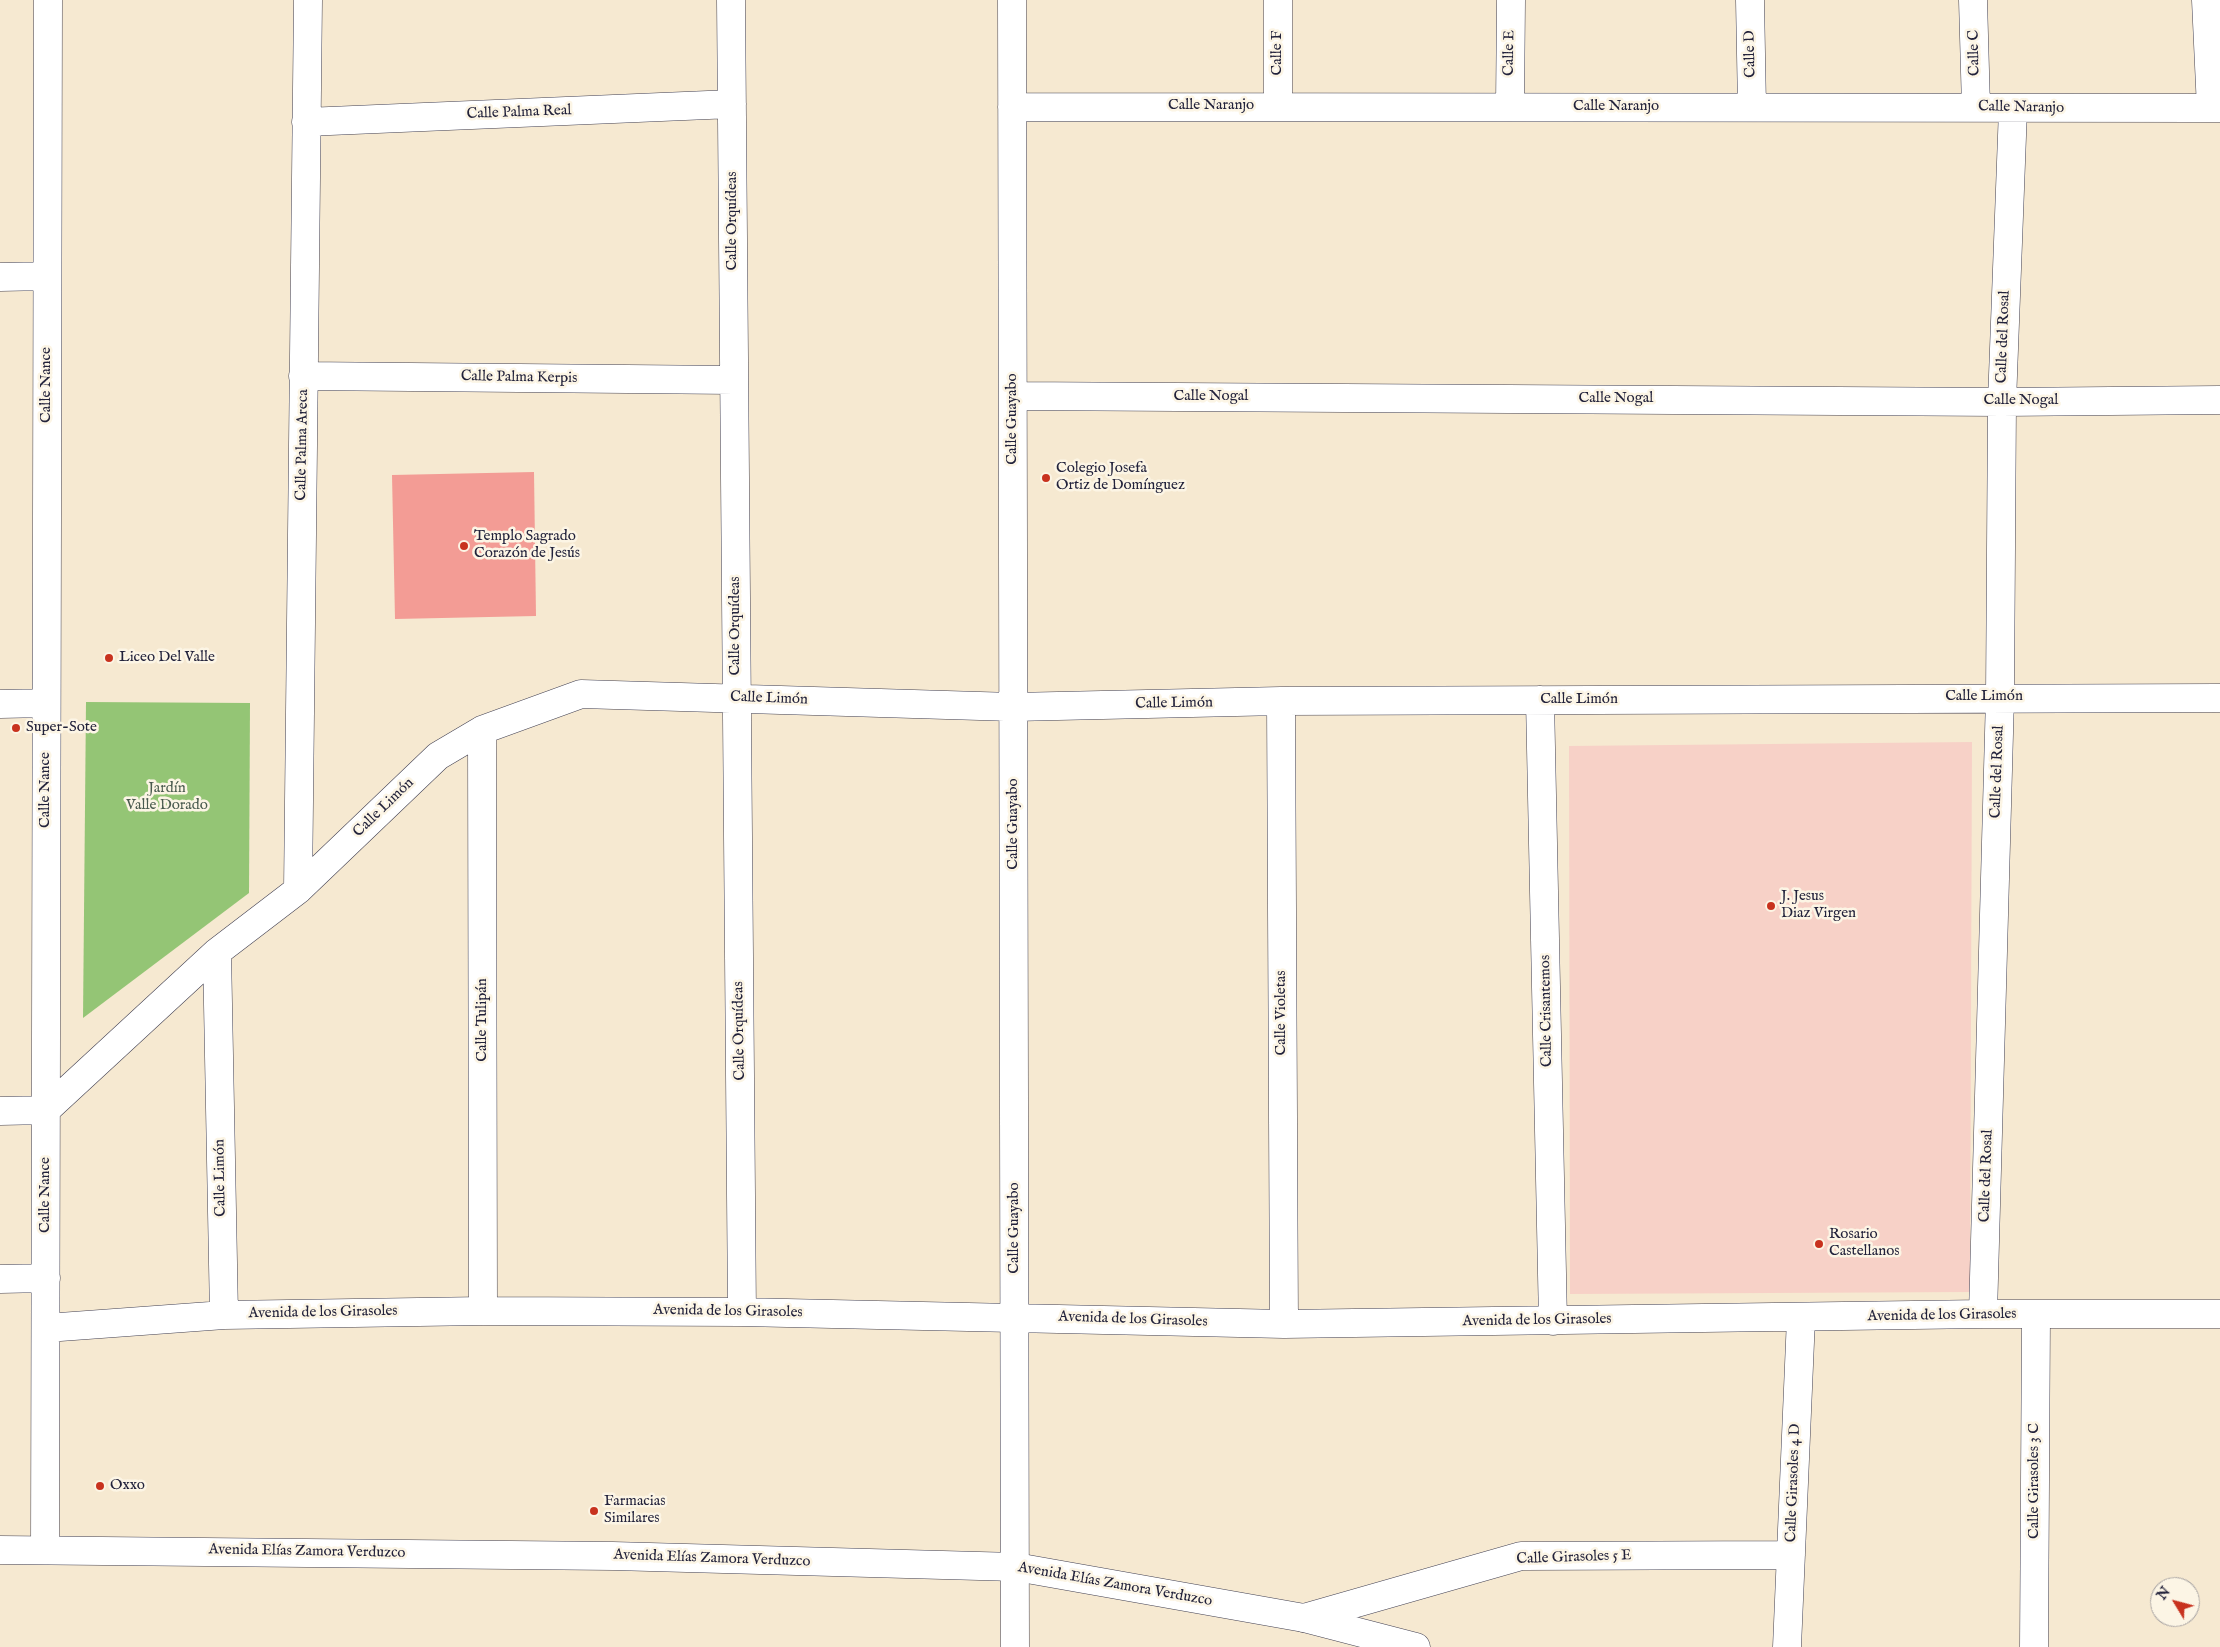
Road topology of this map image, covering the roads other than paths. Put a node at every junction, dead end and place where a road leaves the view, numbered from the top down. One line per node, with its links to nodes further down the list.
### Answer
1 (48, 0): 19 (street, Calle Nance)
2 (308, 0): 18 (street, Calle Palma Areca)
3 (731, 0): 10 (street, Calle Orquídeas)
4 (1012, 0): 12 (street, Calle Guayabo)
5 (1278, 0): 11 (street, Calle F)
6 (1511, 0): 13 (street, Calle E)
7 (1750, 0): 14 (street, Calle D)
8 (1974, 0): 15 (street, Calle C)
9 (2206, 0): 16 (street)
10 (732, 104): 18 (street, Calle Palma Real); 22 (street, Calle Orquídeas)
11 (1278, 106): 12 (street, Calle Naranjo); 13 (street, Calle Naranjo)
12 (1012, 107): 23 (street, Calle Guayabo)
13 (1510, 107): 14 (street, Calle Naranjo)
14 (1752, 107): 15 (street, Calle Naranjo)
15 (1976, 107): 17 (street, Calle Naranjo)
16 (2215, 108): 17 (street, Calle Naranjo)
17 (2013, 109): 25 (street, Calle del Rosal)
18 (306, 122): 21 (street, Calle Palma Areca)
19 (47, 276): 20 (street); 31 (street, Calle Nance)
20 (0, 277)
21 (303, 376): 22 (street, Calle Palma Kerpis); 35 (street, Calle Palma Areca)
22 (734, 380): 27 (street, Calle Orquídeas)
23 (1013, 396): 25 (street, Calle Nogal); 33 (street, Calle Guayabo)
24 (2220, 400): 25 (street, Calle Nogal)
25 (2002, 402): 26 (street, Calle del Rosal)
26 (2000, 697): 28 (street, Calle Limón); 29 (street, Calle Limón); 43 (street, Calle del Rosal)
27 (737, 698): 33 (street, Calle Limón); 34 (street, Calle Limón); 42 (street, Calle Orquídeas)
28 (2220, 698)
29 (1540, 700): 30 (street, Calle Limón); 49 (street, Calle Crisantemos)
30 (1280, 701): 33 (street, Calle Limón); 50 (street, Calle Violetas)
31 (46, 703): 32 (street); 37 (street, Calle Nance)
32 (0, 704)
33 (1013, 707): 47 (street, Calle Guayabo)
34 (482, 730): 35 (street, Calle Limón); 41 (street, Calle Tulipán)
35 (298, 890): 36 (street, Calle Limón)
36 (217, 952): 37 (street, Calle Limón); 45 (street, Calle Limón)
37 (46, 1110): 38 (street); 39 (street, Calle Nance)
38 (0, 1111)
39 (46, 1278): 40 (street); 51 (street, Calle Nance)
40 (0, 1279)
41 (483, 1311): 42 (street, Avenida de los Girasoles); 45 (street, Avenida de los Girasoles)
42 (742, 1312): 47 (street, Avenida de los Girasoles)
43 (1983, 1314): 46 (street, Avenida de los Girasoles); 48 (street, Avenida de los Girasoles)
44 (2220, 1314): 46 (street, Avenida de los Girasoles)
45 (224, 1315): 51 (street, Avenida de los Girasoles)
46 (2036, 1316): 60 (street, Calle Girasoles 3 C)
47 (1015, 1317): 50 (street, Avenida de los Girasoles); 55 (street, Calle Guayabo)
48 (1800, 1318): 49 (street, Avenida de los Girasoles); 54 (street, Calle Girasoles 4 D)
49 (1553, 1321): 50 (street, Avenida de los Girasoles)
50 (1284, 1324)
51 (46, 1328): 52 (street, Calle Nance)
52 (45, 1549): 53 (street, Avenida Elías Zamora Verduzco); 55 (street, Avenida Elías Zamora Verduzco)
53 (0, 1550)
54 (1791, 1555): 56 (street, Calle Girasoles 5 E); 59 (street, Calle Girasoles 4 D)
55 (1016, 1567): 56 (street, Avenida Elías Zamora Verduzco); 57 (street, Calle Guayabo)
56 (1304, 1618): 58 (street, Avenida Elías Zamora Verduzco)
57 (1016, 1647)
58 (1416, 1647)
59 (1787, 1647)
60 (2034, 1647)

